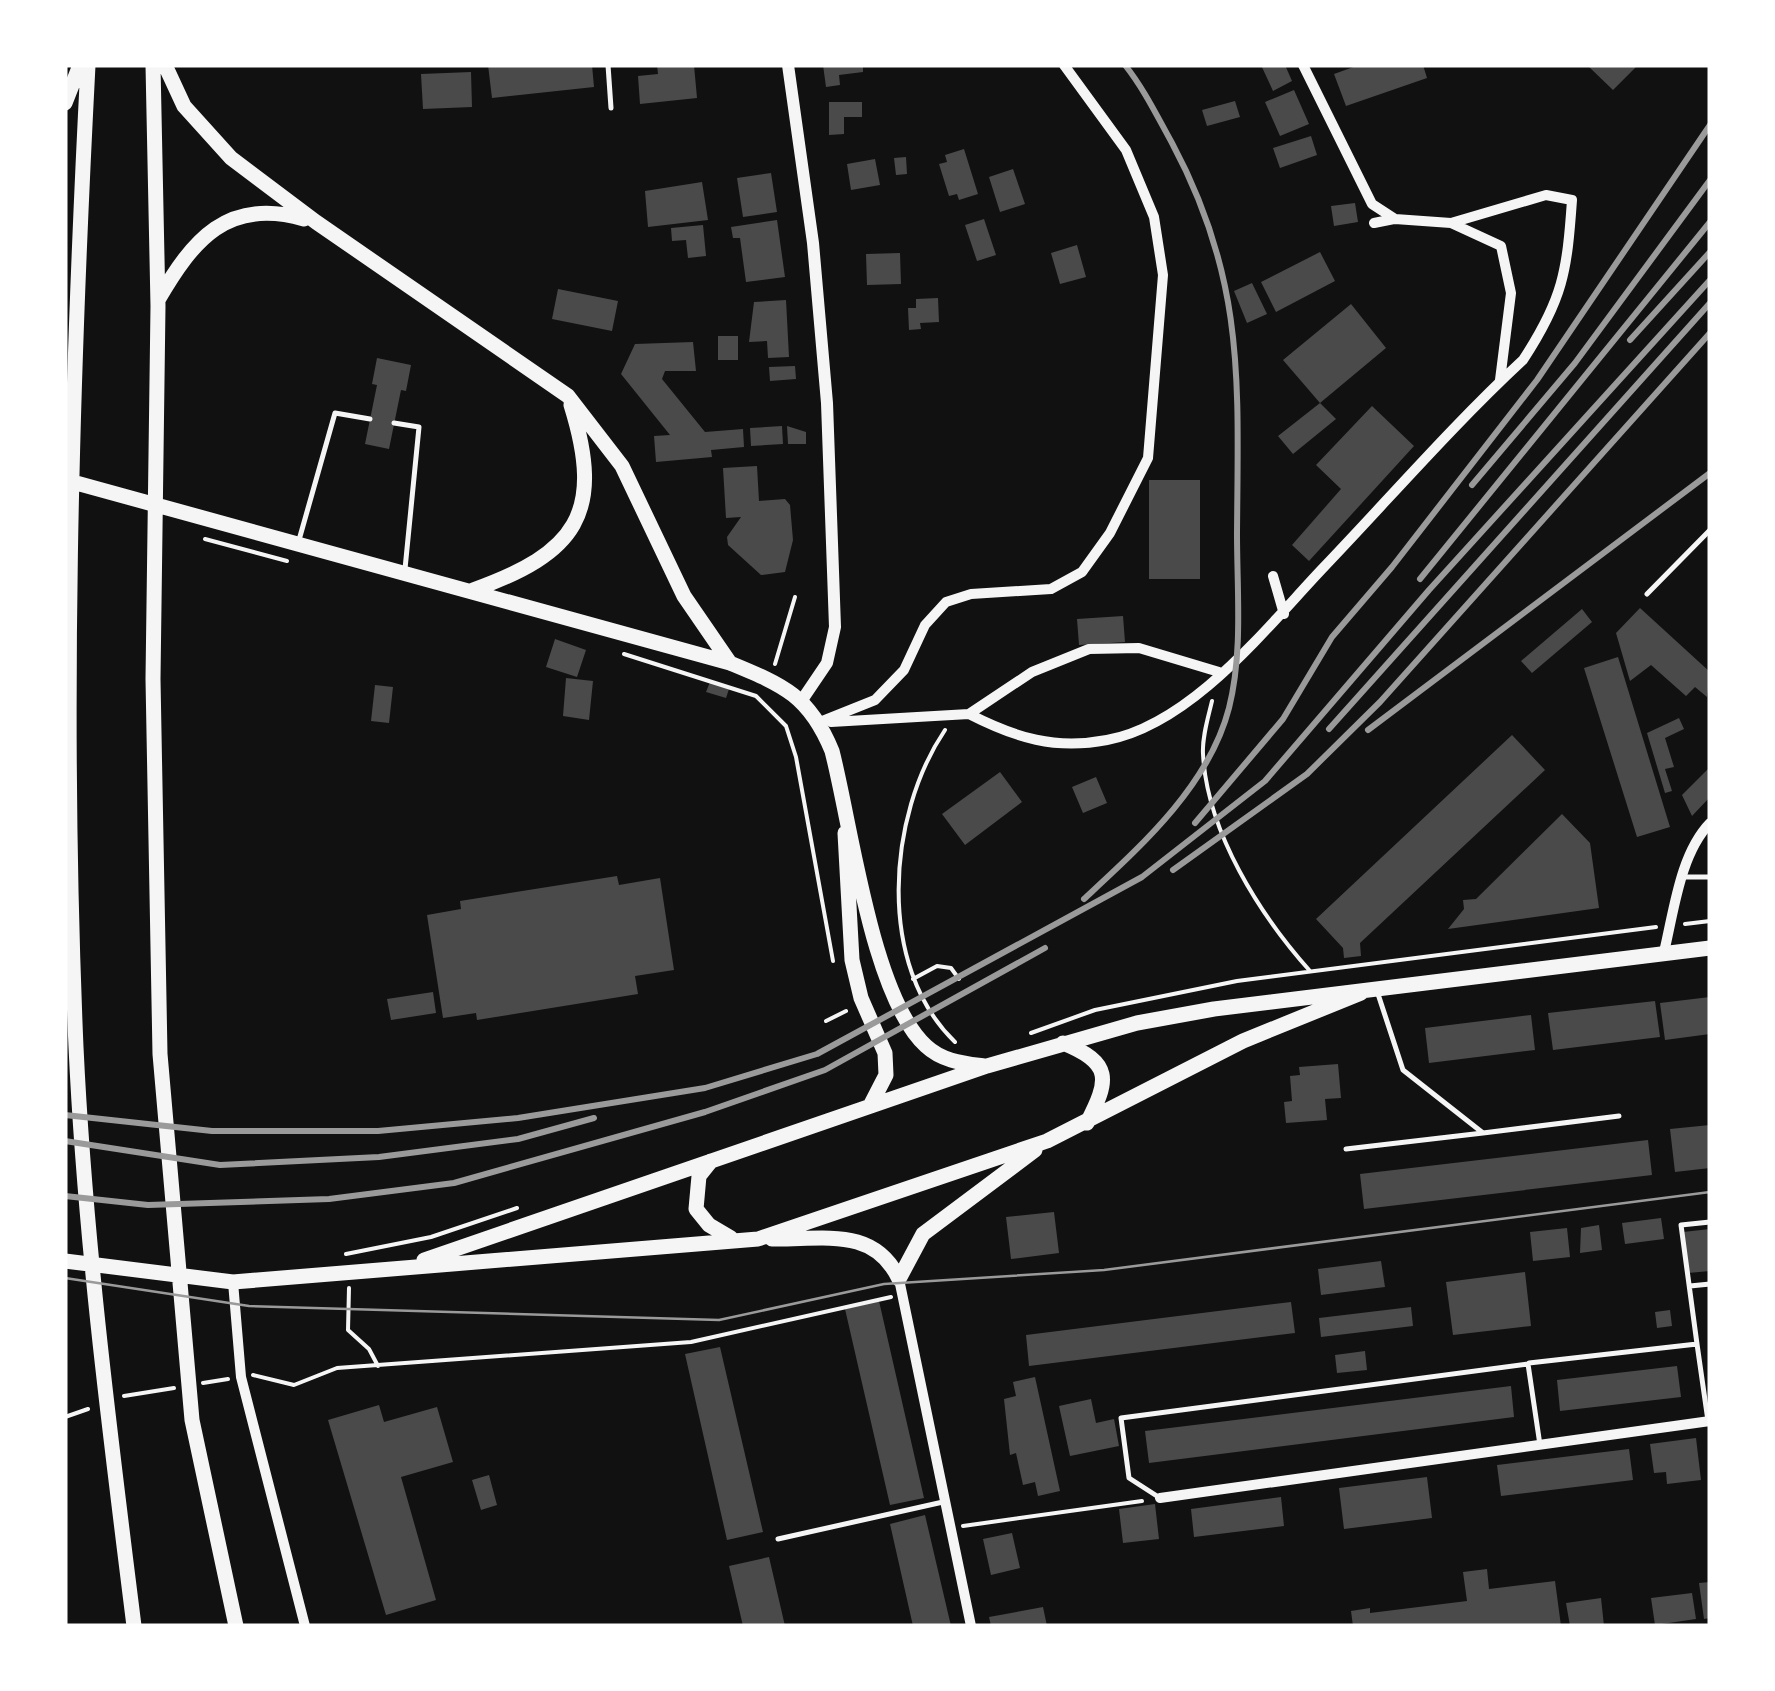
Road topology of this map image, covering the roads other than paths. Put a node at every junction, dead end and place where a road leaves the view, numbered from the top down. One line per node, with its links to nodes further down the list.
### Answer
1 (80, 65): 9 (main road)
2 (88, 65): 16 (main road)
3 (153, 65): 17 (main road)
4 (165, 65): 12 (main road)
5 (608, 65): 10 (lane)
6 (788, 65): 34 (street)
7 (1064, 65): 36 (street)
8 (1302, 65): 11 (street)
9 (65, 103)
10 (612, 108)
11 (1396, 219): 13 (street); 14 (street)
12 (316, 222): 17 (main road); 19 (main road)
13 (1451, 223): 18 (street); 18 (street)
14 (1374, 224)
15 (65, 267): 16 (main road)
16 (76, 297): 69 (main road)
17 (158, 303): 70 (main road)
18 (1500, 380): 31 (street)
19 (568, 396): 29 (main road); 32 (main road)
20 (370, 419): 26 (lane)
21 (394, 423): 27 (lane)
22 (65, 480): 26 (main road)
23 (1710, 530): 24 (lane)
24 (1703, 537): 25 (lane); 30 (lane)
25 (1710, 543)
26 (298, 544): 27 (main road)
27 (405, 572): 29 (main road)
28 (1273, 576): 31 (street)
29 (471, 590): 32 (main road)
30 (1647, 594)
31 (1284, 614): 33 (street)
32 (730, 663): 34 (main road)
33 (1219, 672): 35 (street); 35 (street)
34 (802, 700): 36 (main road)
35 (970, 714): 36 (street)
36 (820, 722): 37 (main road)
37 (846, 804): 45 (main road); 46 (main road)
38 (1709, 827): 40 (street)
39 (1710, 876): 40 (lane)
40 (1683, 877): 42 (street)
41 (1710, 948): 42 (main road)
42 (1664, 952): 43 (main road)
43 (1370, 992): 44 (main road); 48 (main road); 49 (lane)
44 (1063, 1044): 45 (main road); 48 (main road)
45 (987, 1066): 46 (main road)
46 (870, 1106): 52 (main road)
47 (1619, 1116): 49 (lane)
48 (1087, 1123): 50 (main road)
49 (1483, 1133): 51 (lane)
50 (1048, 1141): 55 (main road); 61 (main road)
51 (1346, 1150)
52 (710, 1161): 54 (main road); 57 (main road)
53 (1710, 1222): 60 (lane)
54 (731, 1238): 55 (main road); 57 (main road)
55 (758, 1239): 61 (main road)
56 (65, 1261): 58 (main road)
57 (411, 1265): 58 (main road)
58 (234, 1282): 71 (street)
59 (1710, 1284): 60 (lane)
60 (1690, 1286): 62 (lane)
61 (901, 1287): 67 (street)
62 (1697, 1344): 63 (lane); 64 (lane)
63 (1528, 1364): 65 (lane); 66 (lane)
64 (1709, 1421): 65 (street)
65 (1540, 1444): 66 (street)
66 (1160, 1498)
67 (943, 1502): 68 (lane); 72 (street)
68 (778, 1540)
69 (134, 1626)
70 (236, 1626)
71 (304, 1626)
72 (971, 1626)

